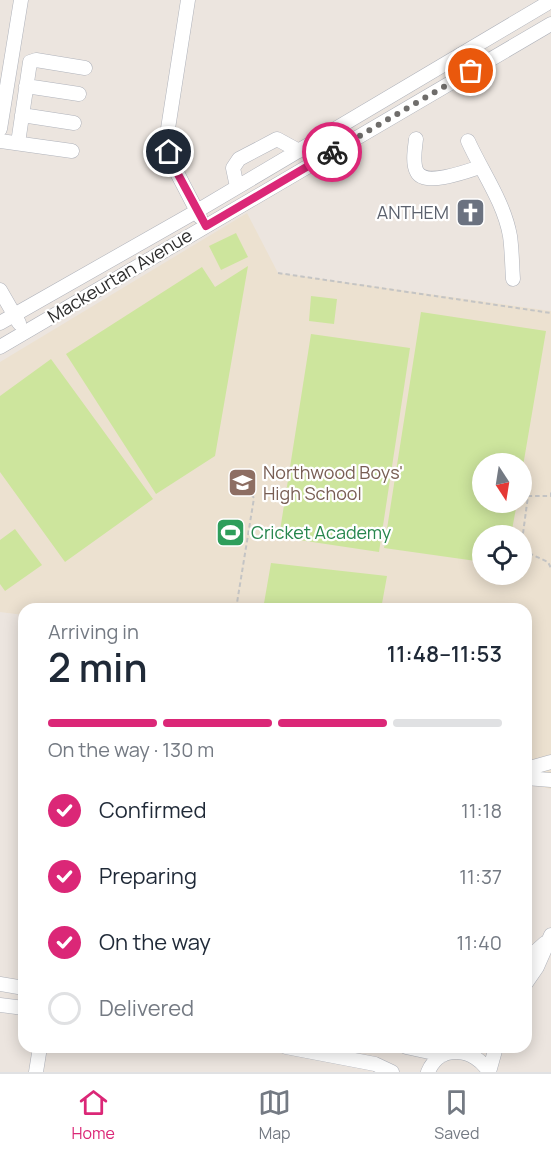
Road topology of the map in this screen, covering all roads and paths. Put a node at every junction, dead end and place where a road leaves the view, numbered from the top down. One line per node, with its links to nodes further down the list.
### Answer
1 (21, 0): 10 (street)
2 (188, 0): 19 (street)
3 (551, 1): 16 (street, Mackeurtan Avenue)
4 (551, 24): 20 (street, Mackeurtan Avenue)
5 (85, 68): 6 (street)
6 (26, 86): 7 (street); 8 (street)
7 (79, 94)
8 (22, 115): 9 (street); 14 (street)
9 (74, 123)
10 (0, 129)
11 (416, 139): 17 (street)
12 (0, 141): 14 (street)
13 (468, 141): 17 (street)
14 (18, 143): 15 (street)
15 (72, 151)
16 (299, 151): 18 (street, Mackeurtan Avenue); 18 (street)
17 (480, 167): 22 (street)
18 (237, 187): 19 (street, Mackeurtan Avenue)
19 (197, 211): 20 (street); 25 (street, Mackeurtan Avenue)
20 (206, 226): 27 (street, Mackeurtan Avenue)
21 (278, 273): 24 (path)
22 (513, 279)
23 (0, 290): 25 (street)
24 (551, 313)
25 (15, 315): 26 (street, Mackeurtan Avenue); 27 (street)
26 (0, 323)
27 (25, 333): 28 (street, Mackeurtan Avenue)
28 (0, 347)
29 (242, 483): 35 (path)
30 (551, 490): 31 (path)
31 (551, 496): 32 (path)
32 (524, 525)
33 (532, 555): 34 (path)
34 (551, 568)
35 (237, 603)
36 (551, 762): 37 (street)
37 (532, 767)
38 (532, 778): 39 (street)
39 (551, 780)
40 (549, 938): 41 (street); 42 (street)
41 (532, 954)
42 (532, 975)
43 (0, 984): 44 (street)
44 (18, 987)
45 (0, 1005): 46 (street)
46 (18, 1007)
47 (39, 1053): 52 (street)
48 (328, 1053): 53 (street)
49 (447, 1053): 54 (street)
50 (470, 1053): 55 (street)
51 (494, 1053): 55 (street)
52 (36, 1072)
53 (392, 1072)
54 (428, 1072)
55 (489, 1072)

